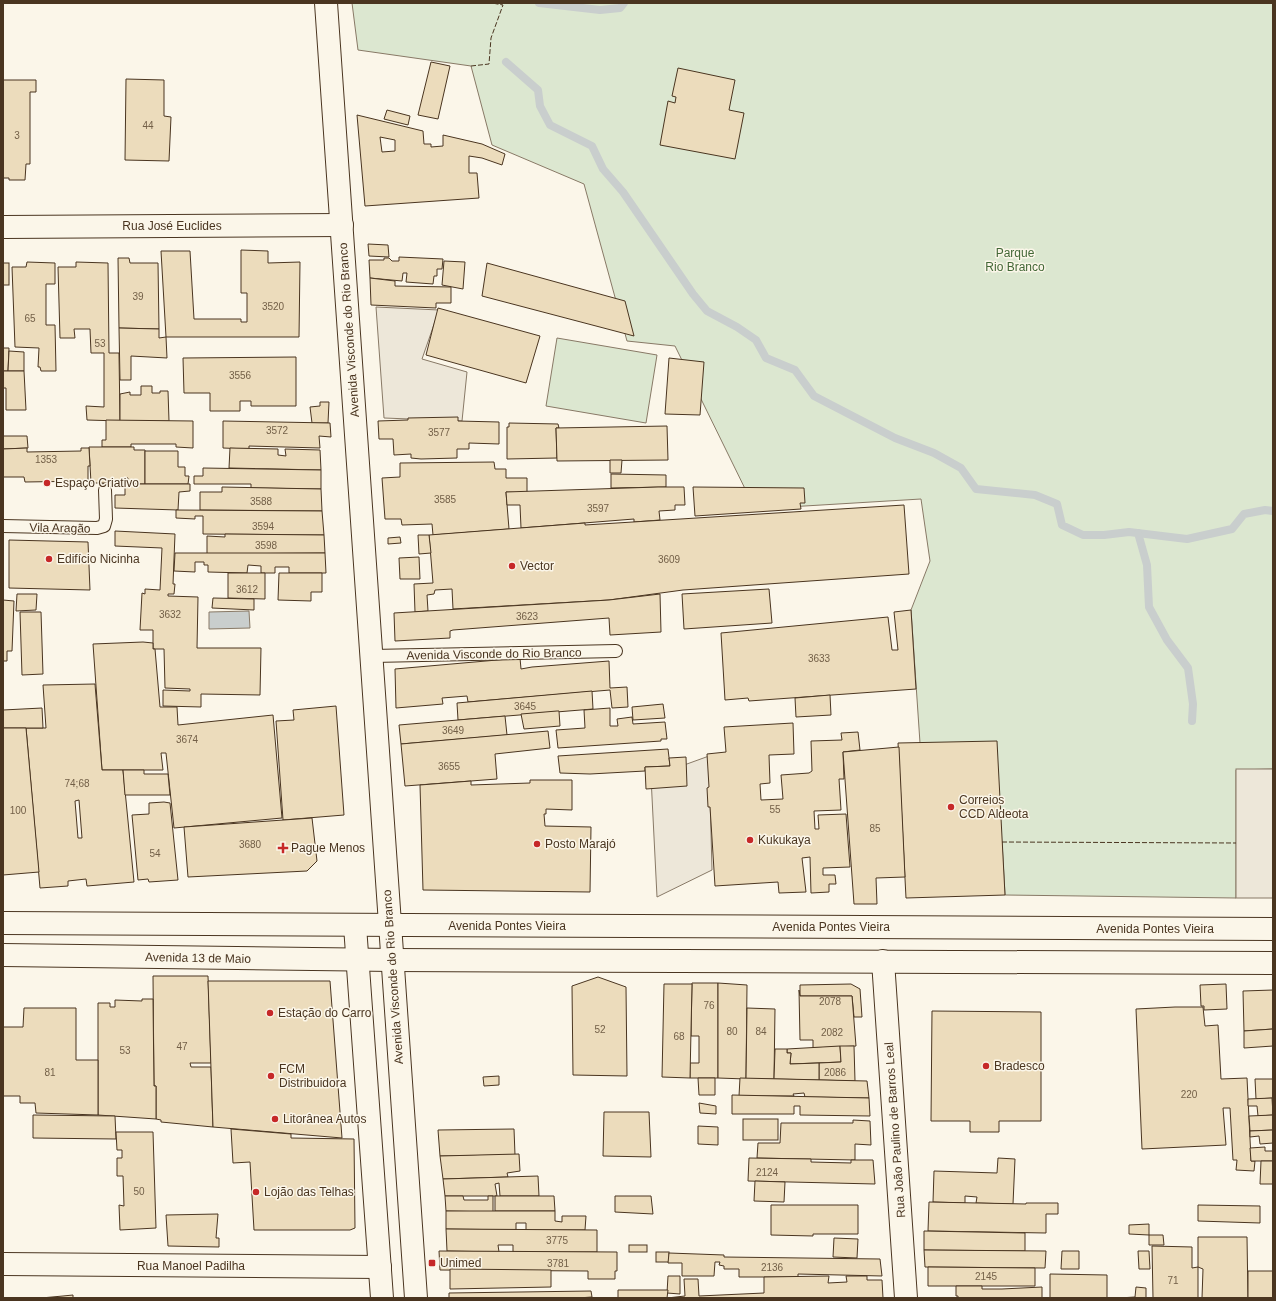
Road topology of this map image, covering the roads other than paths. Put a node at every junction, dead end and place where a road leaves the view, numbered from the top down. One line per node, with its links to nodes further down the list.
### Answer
1 (326, 3): 2 (main road, Avenida Visconde do Rio Branco)
2 (342, 225): 3 (main road, Rua José Euclides); 7 (main road, Avenida Visconde do Rio Branco)
3 (3, 227)
4 (105, 490): 5 (lane, Vila Aragão)
5 (3, 526)
6 (616, 651): 7 (lane, Avenida Visconde do Rio Branco)
7 (372, 656): 9 (main road, Avenida Visconde do Rio Branco)
8 (3, 923): 10 (main road)
9 (389, 925): 10 (main road); 11 (main road, Avenida Pontes Vieira); 14 (main road, Avenida Visconde do Rio Branco)
10 (355, 926): 13 (main road)
11 (1273, 929)
12 (3, 955): 13 (main road, Avenida 13 de Maio)
13 (356, 960): 14 (main road, Avenida 13 de Maio); 18 (main road)
14 (392, 960): 15 (main road); 20 (main road, Avenida Visconde do Rio Branco)
15 (883, 961): 16 (main road); 21 (main road, Rua João Paulino de Barros Leal)
16 (1273, 962)
17 (3, 1264): 18 (main road, Rua Manoel Padilha)
18 (380, 1267): 19 (main road)
19 (382, 1298)
20 (416, 1298)
21 (906, 1298)

